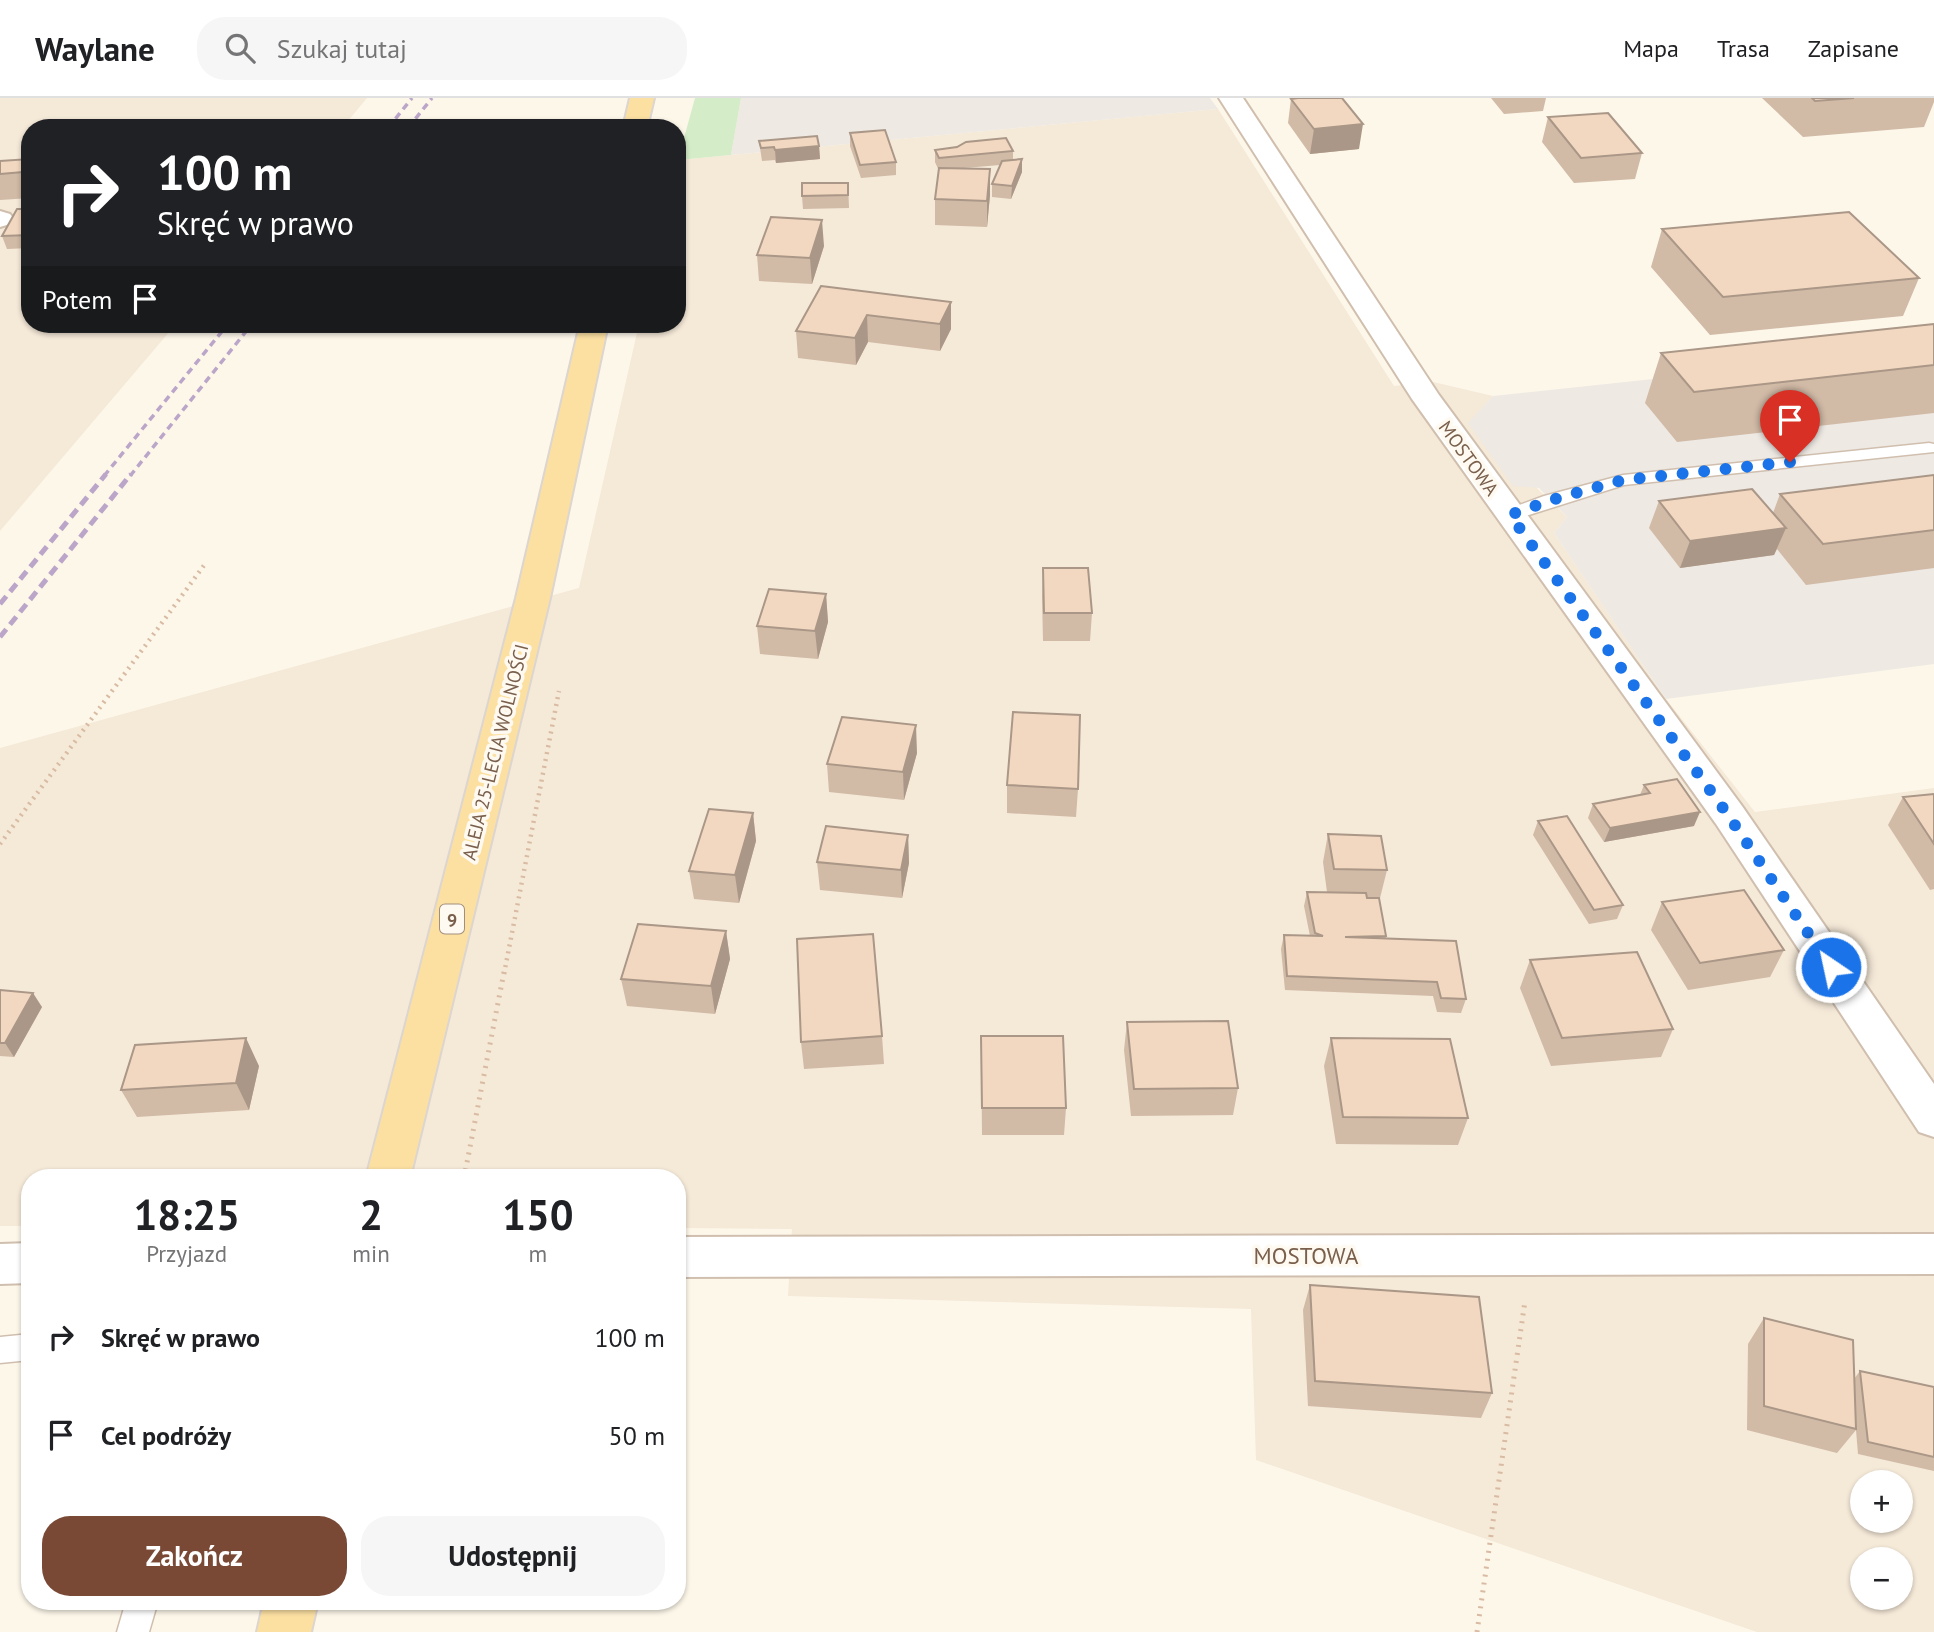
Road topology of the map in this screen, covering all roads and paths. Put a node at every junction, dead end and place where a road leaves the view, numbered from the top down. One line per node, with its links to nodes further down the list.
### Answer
1 (642, 98): 3 (main road)
2 (1231, 98): 6 (street, MOSTOWA)
3 (637, 119)
4 (592, 333): 11 (main road, ALEJA 25-LECIA WOLNOŚCI / 9)
5 (1929, 447): 6 (lane)
6 (1510, 515): 10 (street, MOSTOWA)
7 (205, 564): 9 (path)
8 (560, 684): 12 (path)
9 (0, 844)
10 (1934, 1119)
11 (390, 1169)
12 (466, 1169)
13 (1934, 1254): 14 (street, MOSTOWA)
14 (1519, 1255): 15 (street, MOSTOWA); 24 (path)
15 (686, 1257)
16 (21, 1263): 17 (street)
17 (0, 1264)
18 (21, 1348): 19 (lane)
19 (0, 1350)
20 (139, 1610): 22 (lane)
21 (289, 1610): 23 (main road)
22 (133, 1632)
23 (284, 1632)
24 (1477, 1632)

